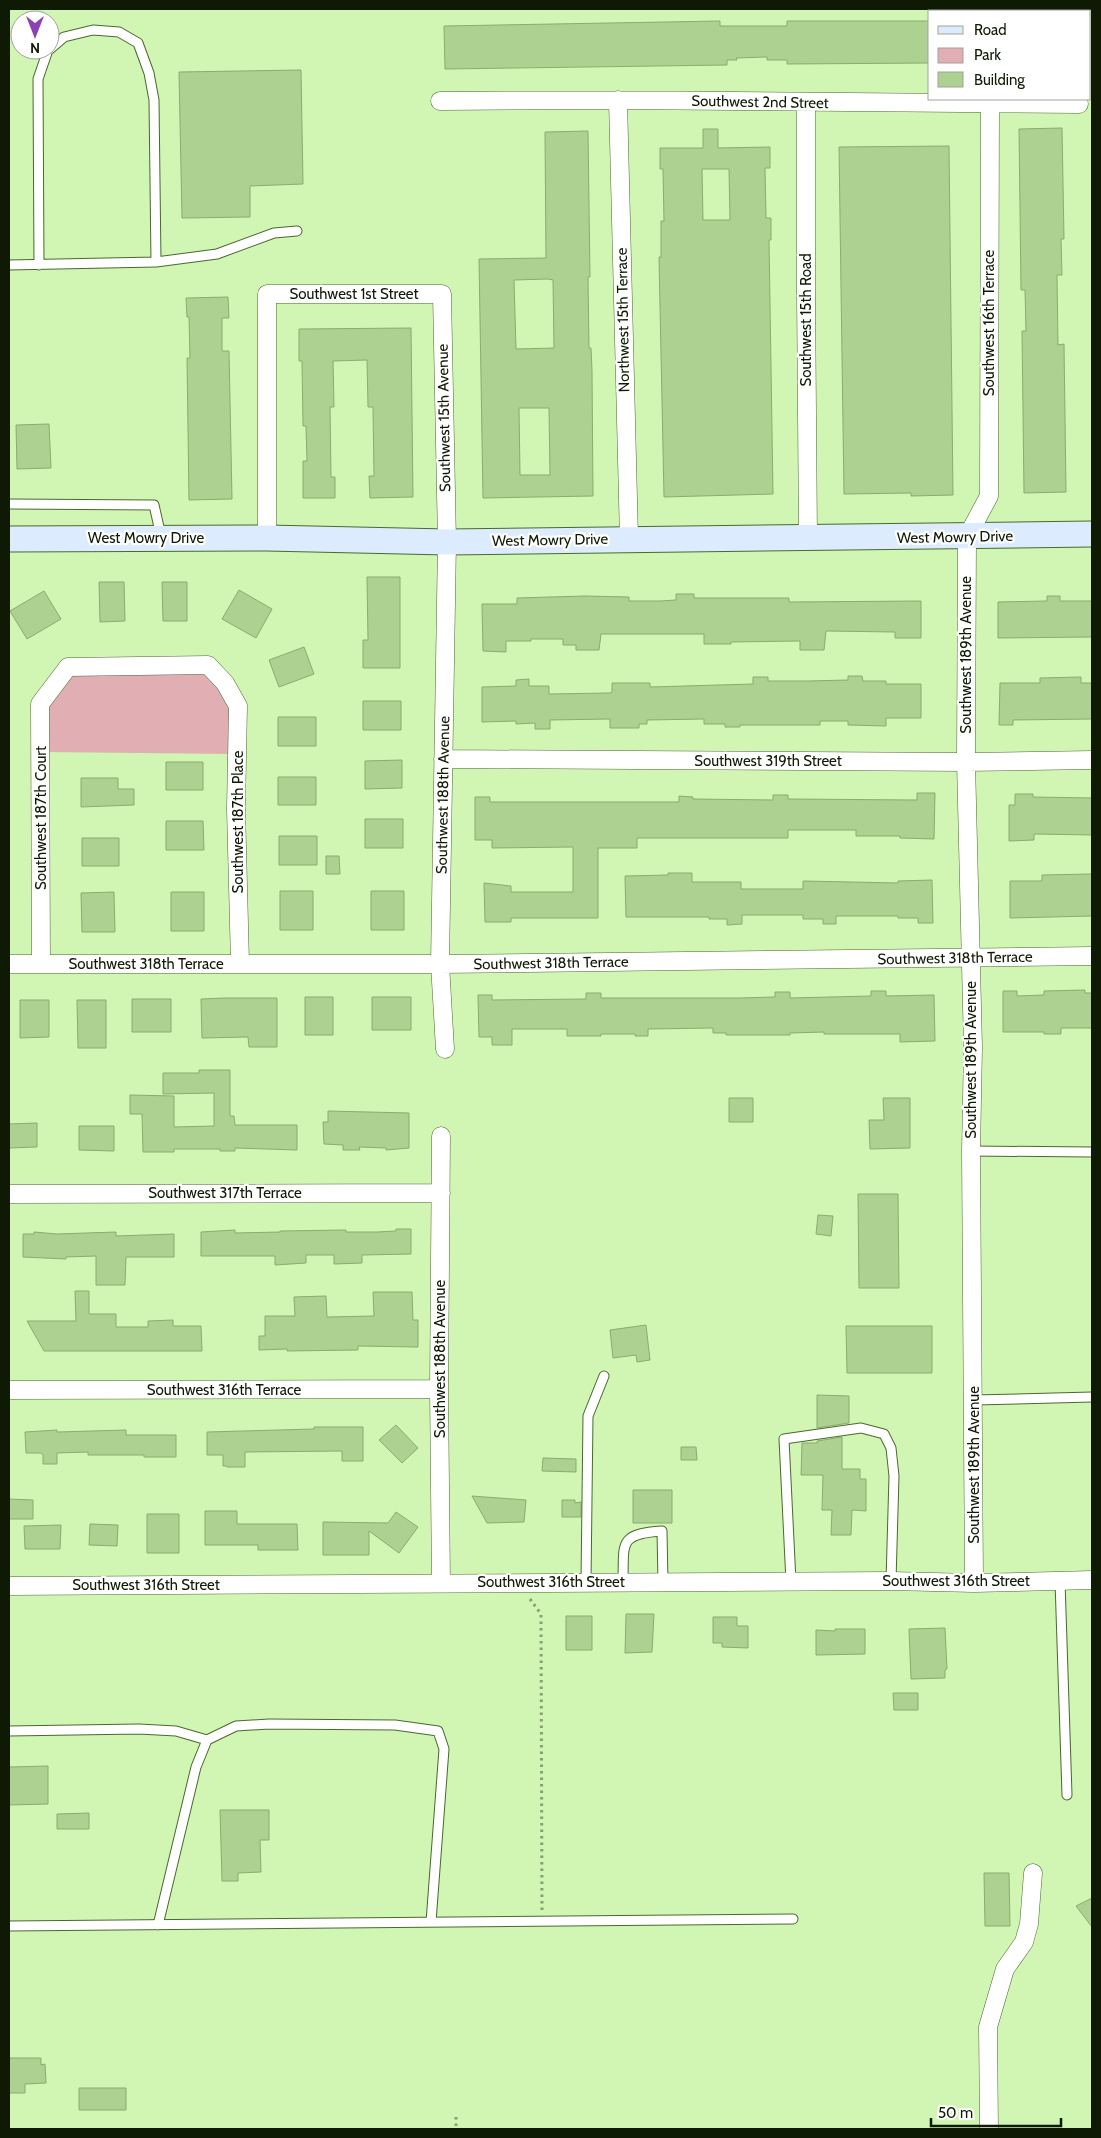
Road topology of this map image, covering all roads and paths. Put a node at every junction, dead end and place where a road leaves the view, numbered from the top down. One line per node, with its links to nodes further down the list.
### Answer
1 (60, 40): 9 (lane)
2 (45, 60): 10 (lane)
3 (618, 100): 4 (street, Southwest 2nd Street); 5 (street, Southwest 2nd Street); 20 (street, Northwest 15th Terrace)
4 (440, 101)
5 (806, 103): 6 (street, Southwest 2nd Street); 19 (street, Southwest 15th Road)
6 (990, 104): 7 (street, Southwest 2nd Street); 15 (street, Southwest 16th Terrace)
7 (1080, 104)
8 (297, 231): 9 (lane)
9 (156, 262): 10 (lane)
10 (39, 265): 11 (lane)
11 (9, 266)
12 (442, 294): 18 (street, Southwest 1st Street); 21 (street, Southwest 15th Avenue)
13 (9, 504): 17 (lane)
14 (1092, 534): 15 (street, West Mowry Drive)
15 (967, 537): 19 (street, West Mowry Drive); 25 (street, Southwest 189th Avenue)
16 (9, 538): 17 (street, West Mowry Drive)
17 (162, 538): 18 (street, West Mowry Drive)
18 (266, 538): 21 (street, West Mowry Drive)
19 (808, 538): 20 (street, West Mowry Drive)
20 (629, 539): 21 (street, West Mowry Drive)
21 (447, 542): 23 (street, Southwest 188th Avenue)
22 (225, 683): 28 (street, Southwest 187th Place); 30 (street, Southwest 187th Court)
23 (443, 759): 25 (street, Southwest 319th Street); 31 (street, Southwest 188th Avenue)
24 (1092, 760): 25 (street, Southwest 319th Street)
25 (966, 762): 27 (street, Southwest 189th Avenue)
26 (1092, 956): 27 (street, Southwest 318th Terrace)
27 (971, 958): 31 (street, Southwest 318th Terrace); 34 (street, Southwest 189th Avenue)
28 (240, 963): 30 (street, Southwest 318th Terrace); 31 (street, Southwest 318th Terrace)
29 (9, 964): 30 (street, Southwest 318th Terrace)
30 (42, 964)
31 (440, 964): 32 (street, Southwest 188th Avenue)
32 (445, 1049)
33 (441, 1136): 36 (street, Southwest 188th Avenue)
34 (971, 1151): 35 (lane); 42 (street, Southwest 189th Avenue)
35 (1092, 1152)
36 (441, 1192): 37 (street, Southwest 317th Terrace); 39 (street, Southwest 188th Avenue)
37 (9, 1194)
38 (604, 1376): 47 (lane)
39 (439, 1389): 40 (street, Southwest 316th Terrace); 51 (street, Southwest 188th Avenue)
40 (9, 1390)
41 (1092, 1397): 42 (lane)
42 (974, 1400): 52 (street, Southwest 189th Avenue)
43 (1092, 1580): 45 (street, Southwest 316th Street)
44 (891, 1581): 50 (street, Southwest 316th Street); 50 (lane); 52 (street, Southwest 316th Street)
45 (1060, 1581): 52 (street, Southwest 316th Street); 56 (lane)
46 (518, 1582): 47 (street, Southwest 316th Street); 51 (street, Southwest 316th Street); 59 (path)
47 (586, 1582): 48 (street, Southwest 316th Street)
48 (623, 1582): 49 (street, Southwest 316th Street); 49 (lane)
49 (663, 1582): 50 (street, Southwest 316th Street)
50 (791, 1582)
51 (441, 1583): 53 (street, Southwest 316th Street)
52 (974, 1583)
53 (9, 1586)
54 (9, 1731): 55 (lane)
55 (207, 1740): 60 (lane); 61 (lane)
56 (1068, 1795)
57 (1033, 1873): 65 (street)
58 (793, 1918): 59 (lane)
59 (542, 1921): 60 (lane)
60 (431, 1922): 61 (lane)
61 (158, 1924): 62 (lane)
62 (9, 1926)
63 (456, 2116): 64 (path)
64 (456, 2129)
65 (989, 2129)

